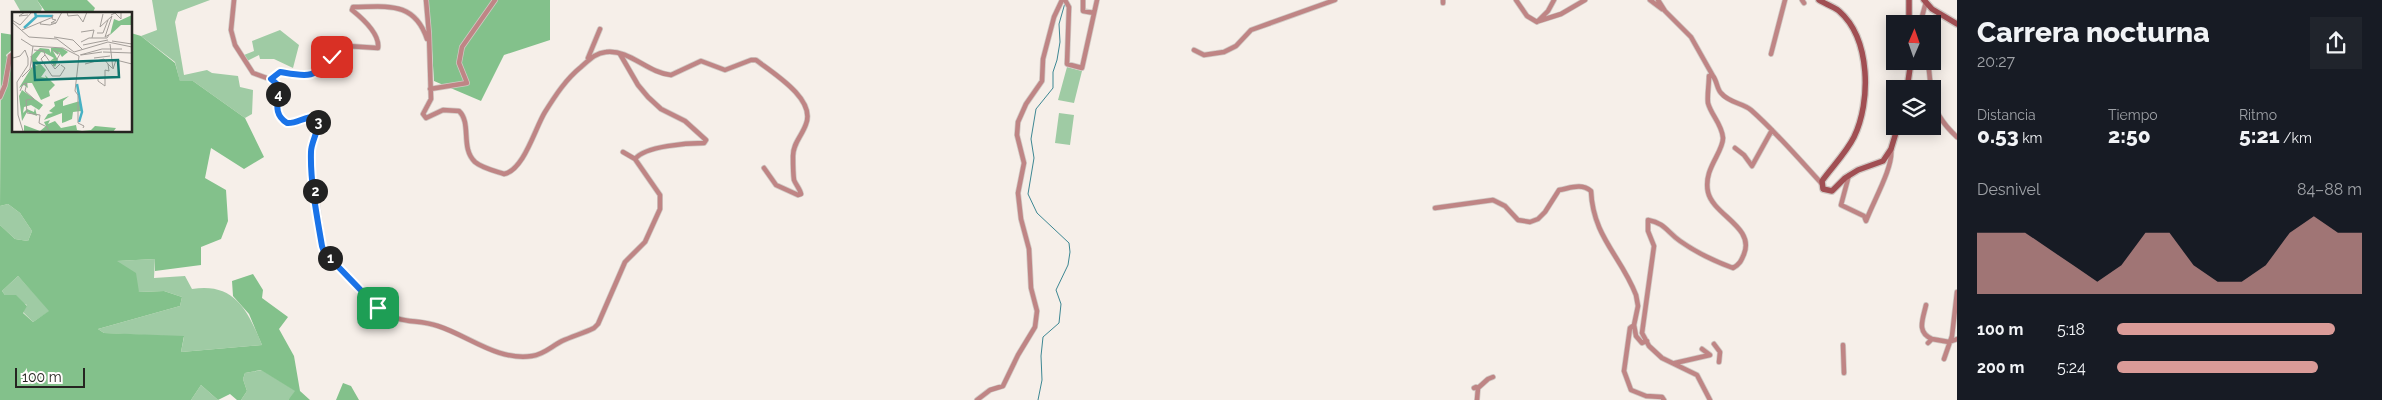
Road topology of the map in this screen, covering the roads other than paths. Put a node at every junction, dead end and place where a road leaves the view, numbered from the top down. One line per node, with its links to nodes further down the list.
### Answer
1 (234, 0): 31 (street)
2 (426, 0): 24 (street)
3 (495, 0): 32 (street)
4 (1083, 0): 18 (street)
5 (1097, 0): 18 (street)
6 (1335, 0): 25 (street)
7 (1516, 0): 21 (street)
8 (1554, 0): 21 (street)
9 (1585, 0): 21 (street)
10 (1650, 0): 17 (street)
11 (1658, 0): 17 (street)
12 (1785, 0): 27 (street)
13 (1819, 0): 44 (street)
14 (1908, 0): 19 (street)
15 (1925, 1): 20 (street); 22 (street)
16 (1065, 2): 18 (street); 62 (street)
17 (1667, 12): 30 (street)
18 (1094, 13)
19 (1909, 15)
20 (1922, 15)
21 (1537, 22)
22 (1957, 24)
23 (600, 29): 29 (street)
24 (429, 48): 31 (street); 32 (street)
25 (1194, 50)
26 (620, 54): 29 (street); 41 (street); 42 (street)
27 (1771, 54)
28 (12, 55): 33 (street)
29 (588, 60): 32 (street)
30 (1713, 76): 35 (street); 51 (street)
31 (271, 79): 41 (street)
32 (430, 89)
33 (0, 97)
34 (1941, 120): 37 (street)
35 (1772, 130): 38 (street); 44 (street)
36 (1895, 135): 39 (street)
37 (1957, 137)
38 (1735, 148)
39 (1891, 149): 43 (street); 43 (street)
40 (623, 152): 41 (street)
41 (634, 159)
42 (764, 168)
43 (1849, 175): 44 (street)
44 (1822, 184)
45 (1435, 208): 48 (street)
46 (1957, 292): 52 (street)
47 (1926, 305): 49 (street)
48 (1634, 325): 51 (street); 64 (street)
49 (1932, 339): 52 (street); 53 (street)
50 (1957, 339): 52 (street)
51 (1647, 342): 59 (street)
52 (1949, 342): 58 (street)
53 (1928, 343)
54 (1714, 344): 57 (street)
55 (1843, 345): 60 (street)
56 (1702, 350): 57 (street)
57 (1710, 354): 59 (street)
58 (1944, 360)
59 (1674, 363): 65 (street)
60 (1844, 373)
61 (1493, 377): 63 (street)
62 (977, 400)
63 (1477, 400)
64 (1664, 400)
65 (1710, 400)

